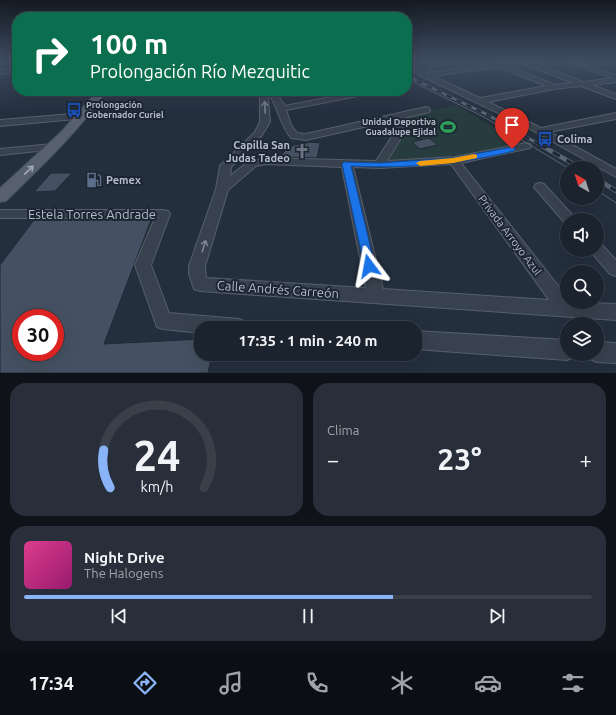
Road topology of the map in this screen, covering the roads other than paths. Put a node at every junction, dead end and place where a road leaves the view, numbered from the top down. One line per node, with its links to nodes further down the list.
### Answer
1 (435, 79): 13 (street)
2 (535, 79): 6 (street)
3 (571, 79): 5 (street)
4 (616, 80): 5 (street)
5 (585, 85): 6 (street); 12 (street)
6 (554, 87): 13 (street)
7 (88, 96): 19 (main road)
8 (98, 96): 16 (main road)
9 (264, 96): 32 (street, Calle Andrés Carreón, one-way to 9)
10 (276, 96): 14 (street)
11 (347, 96): 14 (street)
12 (616, 97)
13 (480, 101): 21 (street)
14 (281, 109): 17 (street)
15 (426, 110): 17 (street)
16 (84, 116): 19 (street); 23 (main road)
17 (400, 116): 28 (street)
18 (616, 116): 21 (street)
19 (69, 117): 20 (street); 24 (main road)
20 (0, 123)
21 (539, 131): 29 (street)
22 (526, 146): 26 (street)
23 (53, 147): 24 (street); 33 (main road, one-way to 23)
24 (38, 148): 25 (street); 30 (main road)
25 (0, 152)
26 (453, 160): 28 (street); 39 (street, Privada Arroyo Azul)
27 (347, 164): 28 (street); 32 (street); 38 (street)
28 (379, 165)
29 (616, 174)
30 (0, 182)
31 (540, 187): 34 (street)
32 (222, 189): 38 (street, Calle Andrés Carreón, one-way to 32)
33 (0, 197)
34 (564, 213)
35 (0, 214): 43 (street, Estela Torres Andrade)
36 (604, 257): 37 (street)
37 (616, 270)
38 (376, 296): 40 (street, Calle Andrés Carreón)
39 (560, 301)
40 (560, 309)
41 (566, 309): 42 (street, Calle Andrés Carreón)
42 (616, 312)
43 (194, 324)
44 (422, 340): 45 (street)
45 (560, 350)
46 (604, 352): 47 (street)
47 (616, 353)

